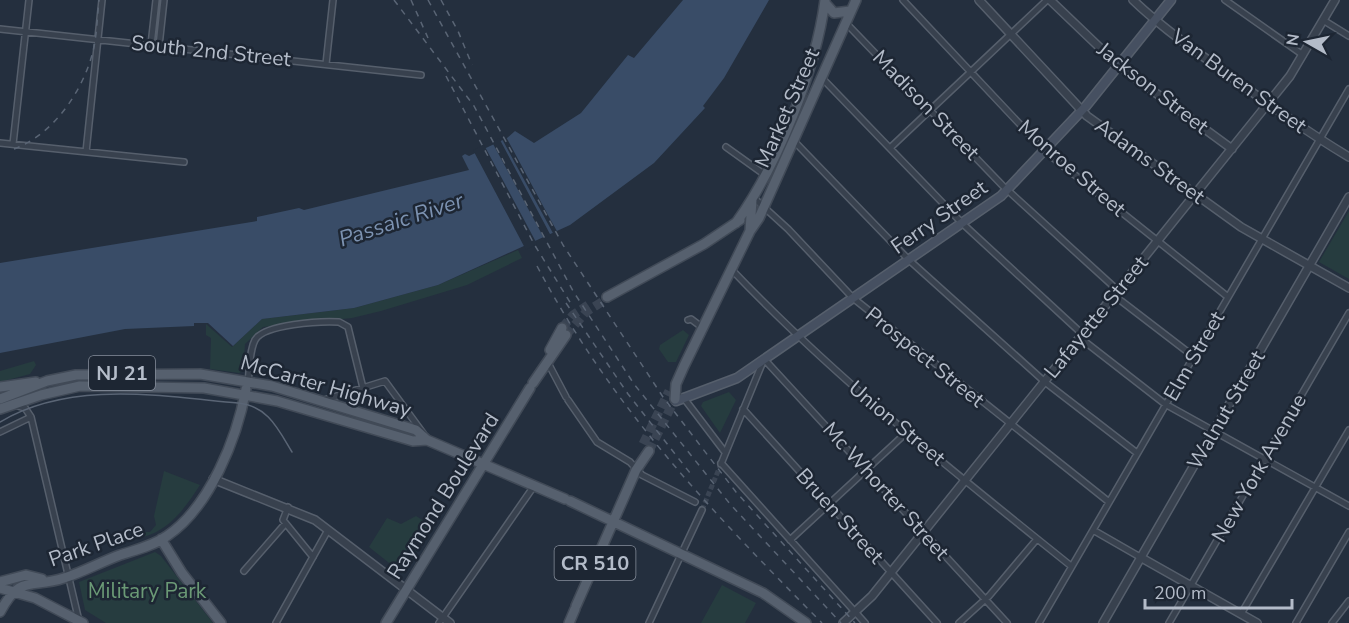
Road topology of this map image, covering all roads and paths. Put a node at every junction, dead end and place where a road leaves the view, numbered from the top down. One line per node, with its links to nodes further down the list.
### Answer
1 (28, 0): 21 (street)
2 (102, 0): 24 (street)
3 (156, 0): 25 (street)
4 (164, 0): 26 (street)
5 (333, 0): 28 (street)
6 (856, 0): 15 (main road, Market Street)
7 (903, 0): 30 (street, Monroe Street)
8 (979, 0): 22 (street, Adams Street)
9 (1049, 0): 22 (street); 29 (street, Jackson Street)
10 (1133, 0): 18 (street, Van Buren Street)
11 (1171, 0): 18 (main road, Ferry Street)
12 (1225, 0): 27 (street)
13 (825, 2): 15 (main road); 17 (main road)
14 (1331, 2): 16 (street, Lafayette Street)
15 (850, 12): 19 (main road, Market Street)
16 (1323, 20): 23 (street); 27 (street, Lafayette Street)
17 (822, 21): 32 (main road); 48 (main road, Market Street)
18 (1155, 21): 29 (main road, Ferry Street); 34 (street, Van Buren Street)
19 (845, 22): 32 (main road, Market Street); 35 (street, Madison Street)
20 (0, 29): 21 (street, South 2nd Street)
21 (25, 32): 24 (street, South 2nd Street); 40 (street)
22 (1011, 34): 30 (street); 36 (street, Adams Street)
23 (1349, 36)
24 (98, 39): 25 (street, South 2nd Street); 45 (street)
25 (151, 45): 26 (street, South 2nd Street)
26 (159, 46): 28 (street, South 2nd Street)
27 (1303, 55): 34 (street, Lafayette Street)
28 (326, 64): 31 (street, South 2nd Street)
29 (1119, 66): 36 (main road, Ferry Street); 43 (street, Jackson Street)
30 (970, 71): 35 (street); 44 (street, Monroe Street)
31 (421, 75)
32 (821, 77): 38 (main road, Market Street); 42 (street)
33 (1349, 89): 37 (street, Elm Street)
34 (1269, 104): 37 (street, Van Buren Street); 43 (street, Lafayette Street)
35 (931, 109): 42 (street); 49 (street, Madison Street)
36 (1082, 110): 44 (main road, Ferry Street); 50 (street, Adams Street)
37 (1319, 139): 46 (street, Van Buren Street); 55 (street, Elm Street)
38 (793, 140): 52 (main road, Market Street); 58 (street)
39 (0, 143): 40 (street)
40 (13, 144): 45 (street)
41 (726, 147): 48 (street)
42 (890, 148): 54 (street)
43 (1232, 149): 50 (street, Lafayette Street)
44 (1045, 151): 49 (main road, Ferry Street); 56 (street, Monroe Street)
45 (86, 152): 47 (street)
46 (1349, 157)
47 (184, 162)
48 (765, 175): 52 (main road, Market Street)
49 (1007, 190): 54 (main road, Ferry Street); 62 (street, Madison Street)
50 (1195, 194): 55 (street, Adams Street); 56 (street, Lafayette Street)
51 (1349, 197): 59 (street, Walnut Street)
52 (757, 203): 53 (main road); 57 (main road, Market Street); 65 (street, Prospect Street)
53 (736, 223): 57 (main road); 63 (main road)
54 (963, 224): 58 (main road, Ferry Street); 71 (street)
55 (1262, 238): 59 (street, Adams Street); 64 (street, Elm Street)
56 (1157, 241): 62 (street, Lafayette Street); 64 (street, Monroe Street)
57 (744, 243): 60 (main road, Market Street)
58 (909, 260): 65 (main road, Ferry Street); 77 (street)
59 (1309, 266): 61 (street, Adams Street); 91 (street, Walnut Street)
60 (732, 270): 68 (main road, Market Street); 70 (street, Union Street)
61 (1349, 288)
62 (1116, 293): 71 (street, Lafayette Street); 72 (street, Madison Street)
63 (610, 296)
64 (1228, 297): 72 (street, Elm Street)
65 (853, 298): 70 (main road, Ferry Street); 89 (street, Prospect Street)
66 (1349, 313): 98 (street, New York Avenue)
67 (688, 320): 68 (street)
68 (703, 328): 81 (main road, Market Street)
69 (564, 331): 73 (main road, Raymond Boulevard)
70 (796, 336): 74 (main road, Ferry Street); 93 (street, Union Street)
71 (1081, 336): 77 (street, Lafayette Street); 84 (street)
72 (1193, 356): 84 (street, Elm Street)
73 (547, 360): 99 (main road, Raymond Boulevard); 101 (street)
74 (764, 360): 81 (main road, Ferry Street); 87 (street); 100 (street, Mc Whorter Street)
75 (47, 381): 76 (main road, McCarter Highway / NJ 21); 78 (main road); 82 (main road, McCarter Highway / NJ 21)
76 (248, 381): 79 (street); 80 (main road); 83 (main road, McCarter Highway / NJ 21)
77 (1045, 382): 89 (street, Lafayette Street); 97 (street)
78 (0, 387)
79 (363, 388): 83 (street); 94 (street)
80 (245, 394): 85 (main road, McCarter Highway / NJ 21); 94 (main road, McCarter Highway / NJ 21); 102 (main road)
81 (676, 397): 96 (street)
82 (0, 399)
83 (321, 400): 94 (main road, McCarter Highway / NJ 21)
84 (1165, 404): 91 (street); 97 (street, Elm Street)
85 (13, 405): 86 (main road, McCarter Highway / NJ 21); 88 (street)
86 (0, 409)
87 (743, 409): 96 (street); 108 (street, Bruen Street)
88 (31, 417): 92 (street); 127 (street)
89 (1010, 425): 103 (street, Lafayette Street); 107 (street, Prospect Street)
90 (1349, 430): 105 (street)
91 (1214, 431): 98 (street); 123 (street, Walnut Street)
92 (0, 432)
93 (906, 433): 100 (street); 103 (street, Union Street)
94 (427, 440): 99 (main road, McCarter Highway / NJ 21)
95 (645, 451): 101 (main road)
96 (724, 451): 120 (street)
97 (1137, 453): 107 (street, Elm Street)
98 (1264, 459): 105 (street); 130 (street, New York Avenue)
99 (484, 464): 104 (main road, McCarter Highway / NJ 21); 133 (main road, Raymond Boulevard)
100 (866, 469): 108 (street); 117 (street, Mc Whorter Street)
101 (636, 470): 106 (street); 112 (main road)
102 (213, 479): 110 (street); 119 (main road)
103 (965, 480): 117 (street, Lafayette Street); 118 (street, Union Street)
104 (534, 486): 112 (main road, McCarter Highway / NJ 21); 139 (street)
105 (1315, 487): 109 (street); 138 (street)
106 (695, 502)
107 (1109, 502): 115 (street, Elm Street)
108 (828, 505): 120 (street); 126 (street, Bruen Street)
109 (1349, 506)
110 (288, 507): 113 (street); 114 (street)
111 (702, 510): 121 (street)
112 (614, 521): 121 (main road, McCarter Highway / NJ 21); 145 (main road, CR 510)
113 (285, 524): 122 (street); 125 (street)
114 (328, 530): 122 (street); 133 (street)
115 (1093, 530): 123 (street); 124 (street, Elm Street)
116 (1349, 532): 157 (street)
117 (924, 533): 126 (street, Lafayette Street); 134 (street, Mc Whorter Street)
118 (1037, 538): 124 (street, Union Street); 134 (street)
119 (161, 539): 127 (main road, Park Place); 141 (main road, Park Place)
120 (790, 540): 137 (street)
121 (681, 553): 146 (street); 147 (main road, McCarter Highway / NJ 21)
122 (313, 557): 142 (street)
123 (1140, 557): 130 (street); 154 (street, Walnut Street)
124 (1071, 566): 153 (street, Elm Street)
125 (244, 571)
126 (891, 573): 137 (street, Lafayette Street); 150 (street, Bruen Street)
127 (69, 576): 128 (main road, Park Place); 140 (street)
128 (47, 580): 129 (main road); 132 (main road, Park Place)
129 (0, 582)
130 (1191, 585): 138 (street); 155 (street, New York Avenue)
131 (0, 588): 132 (main road)
132 (13, 590): 136 (main road); 140 (main road)
133 (406, 590): 139 (street); 143 (main road, Raymond Boulevard)
134 (985, 599): 151 (street); 152 (street, Mc Whorter Street)
135 (1349, 601): 158 (street)
136 (0, 612)
137 (855, 612): 148 (street, Lafayette Street); 149 (street)
138 (1241, 614): 156 (street)
139 (441, 620): 144 (street)
140 (81, 622)
141 (221, 623)
142 (276, 623)
143 (386, 623)
144 (450, 623)
145 (569, 623)
146 (649, 623)
147 (806, 623)
148 (843, 623)
149 (865, 623)
150 (937, 623)
151 (959, 623)
152 (1007, 623)
153 (1039, 623)
154 (1102, 623)
155 (1169, 623)
156 (1256, 623)
157 (1296, 623)
158 (1332, 623)

